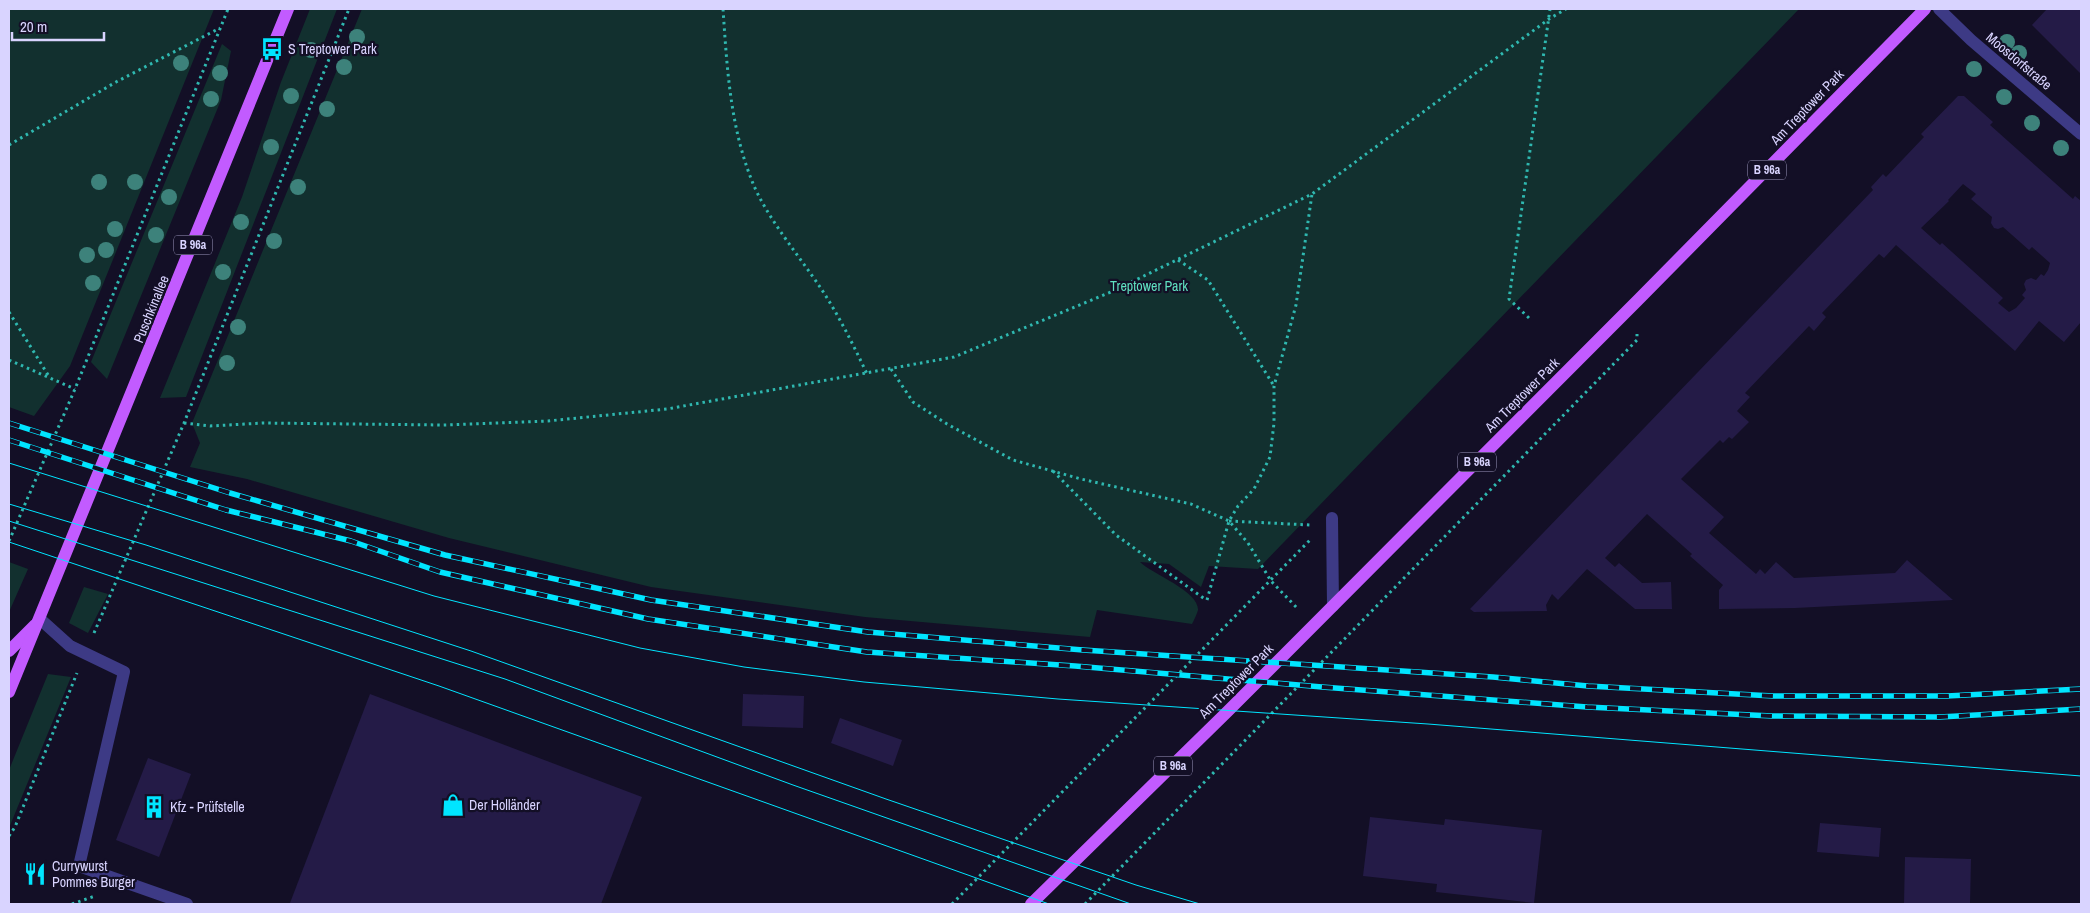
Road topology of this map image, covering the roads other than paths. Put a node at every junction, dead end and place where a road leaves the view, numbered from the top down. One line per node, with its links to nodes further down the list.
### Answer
1 (288, 9): 7 (main road, Puschkinallee / B 96a)
2 (1925, 9): 6 (main road, Am Treptower Park / B 96a)
3 (1939, 9): 4 (street, Moosdorfstraße)
4 (2081, 134)
5 (1328, 522): 6 (street)
6 (1333, 606): 11 (main road, Am Treptower Park / B 96a)
7 (40, 619): 8 (main road, Puschkinallee / B 96a); 9 (main road, Puschkinallee); 10 (street)
8 (9, 651)
9 (9, 692)
10 (187, 904)
11 (1031, 904)

